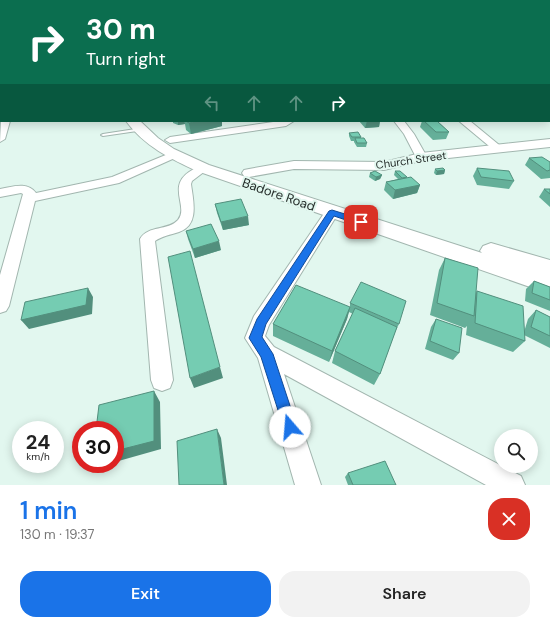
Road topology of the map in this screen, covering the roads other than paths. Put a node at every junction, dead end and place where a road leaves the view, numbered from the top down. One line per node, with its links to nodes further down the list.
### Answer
1 (5, 122): 7 (street)
2 (288, 122): 9 (street)
3 (400, 122): 11 (street)
4 (465, 122): 10 (street)
5 (141, 124): 6 (lane); 9 (main road, Badore Road)
6 (103, 135)
7 (0, 139)
8 (550, 143): 10 (street, Church Street)
9 (172, 148): 12 (main road, Badore Road); 13 (main road, Badore Road); 15 (street)
10 (499, 148): 11 (street, Church Street)
11 (421, 157): 13 (street, Church Street)
12 (204, 168): 16 (main road, Badore Road); 21 (street)
13 (249, 173): 17 (main road, Badore Road)
14 (0, 193): 15 (street)
15 (29, 198): 19 (street)
16 (332, 212): 18 (main road, Badore Road); 20 (street)
17 (550, 269)
18 (550, 285)
19 (0, 306)
20 (267, 354): 22 (street); 23 (street)
21 (162, 380)
22 (308, 485)
23 (512, 485)

